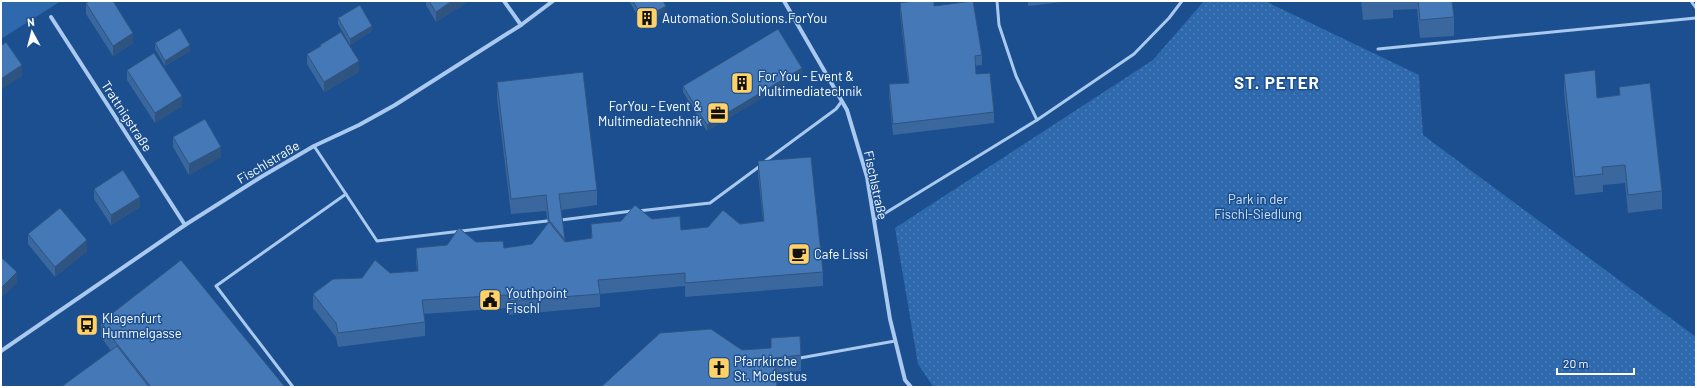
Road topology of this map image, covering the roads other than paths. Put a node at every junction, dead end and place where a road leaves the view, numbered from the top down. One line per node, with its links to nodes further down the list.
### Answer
1 (504, 1): 10 (street)
2 (553, 1): 10 (street, Fischlstraße)
3 (784, 1): 12 (street, Fischlstraße)
4 (997, 1): 13 (lane)
5 (1182, 1): 13 (lane)
6 (1691, 1): 7 (lane)
7 (1696, 8)
8 (51, 17): 19 (street, Trattnigstraße)
9 (1696, 18): 11 (lane)
10 (521, 25): 14 (street, Fischlstraße)
11 (1378, 49)
12 (842, 101): 16 (lane); 17 (street, Fischlstraße)
13 (1037, 120): 17 (lane)
14 (314, 146): 15 (lane); 19 (street, Fischlstraße)
15 (346, 194): 18 (lane); 23 (lane)
16 (561, 220)
17 (874, 220): 20 (street, Fischlstraße)
18 (547, 221)
19 (185, 225): 21 (street, Fischlstraße)
20 (895, 340): 22 (lane); 24 (street, Fischlstraße)
21 (1, 351)
22 (800, 358)
23 (293, 387)
24 (911, 387)

